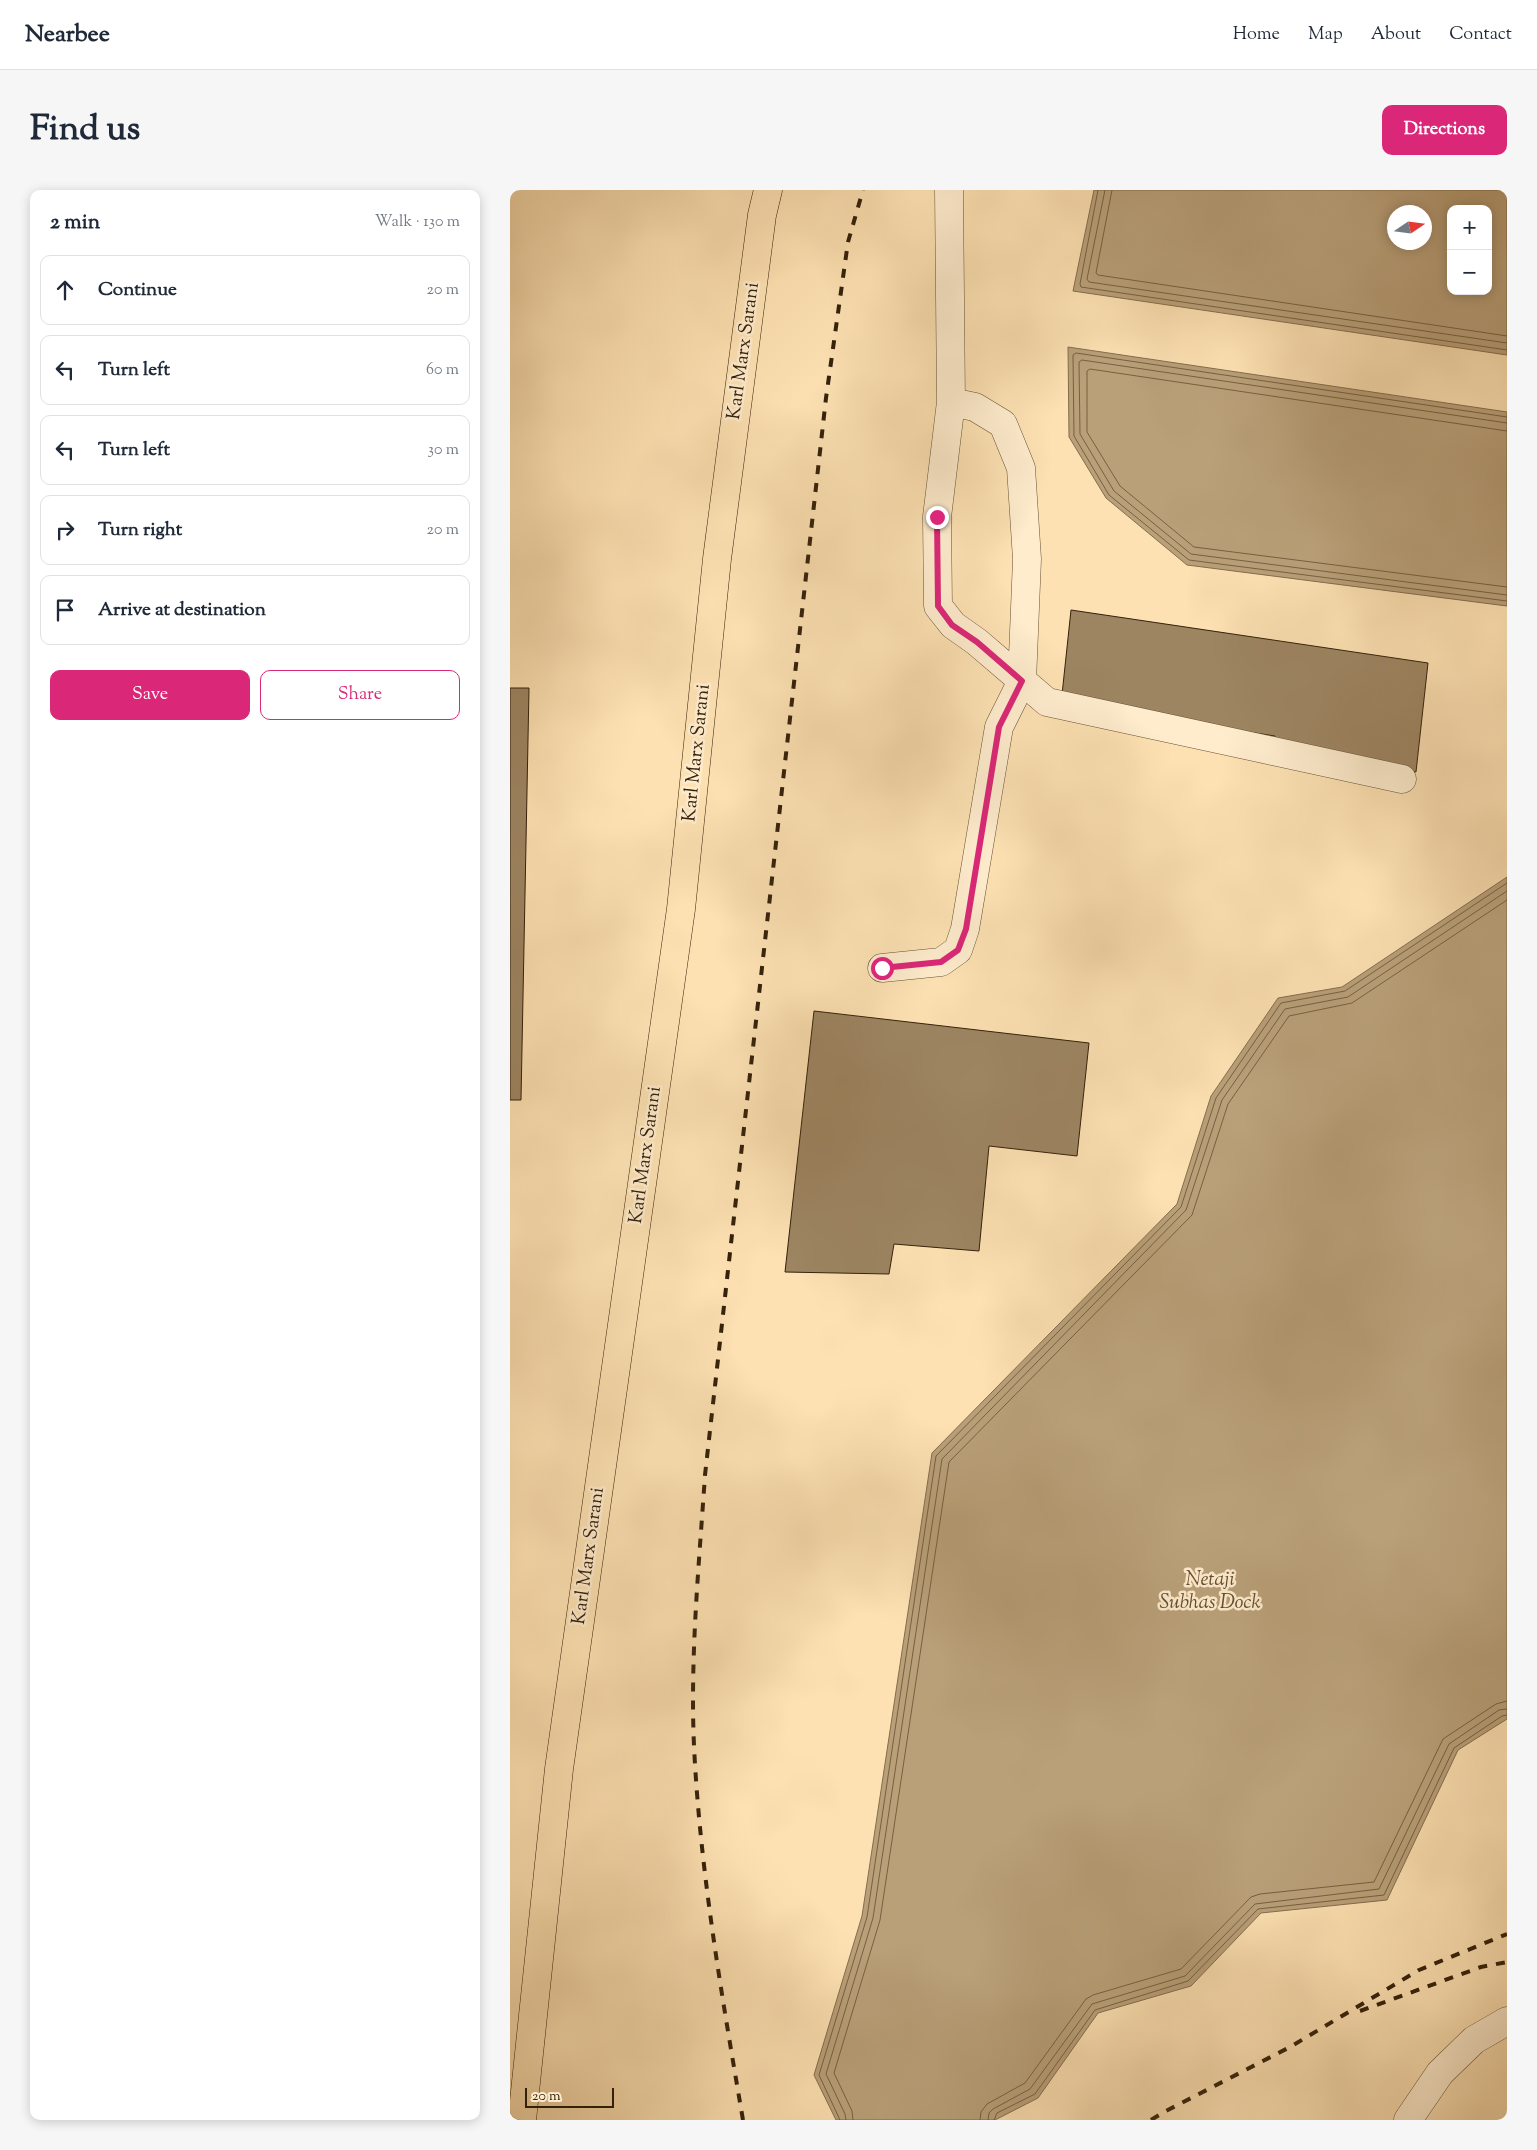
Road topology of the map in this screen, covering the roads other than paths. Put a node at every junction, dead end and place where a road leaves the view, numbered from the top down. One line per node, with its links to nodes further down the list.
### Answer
1 (768, 190): 8 (main road, Karl Marx Sarani)
2 (949, 190): 3 (lane)
3 (951, 402): 4 (lane); 4 (lane)
4 (1022, 681): 5 (lane); 6 (lane)
5 (1402, 779)
6 (882, 968)
7 (1507, 2021): 9 (lane)
8 (522, 2120)
9 (1408, 2120)

